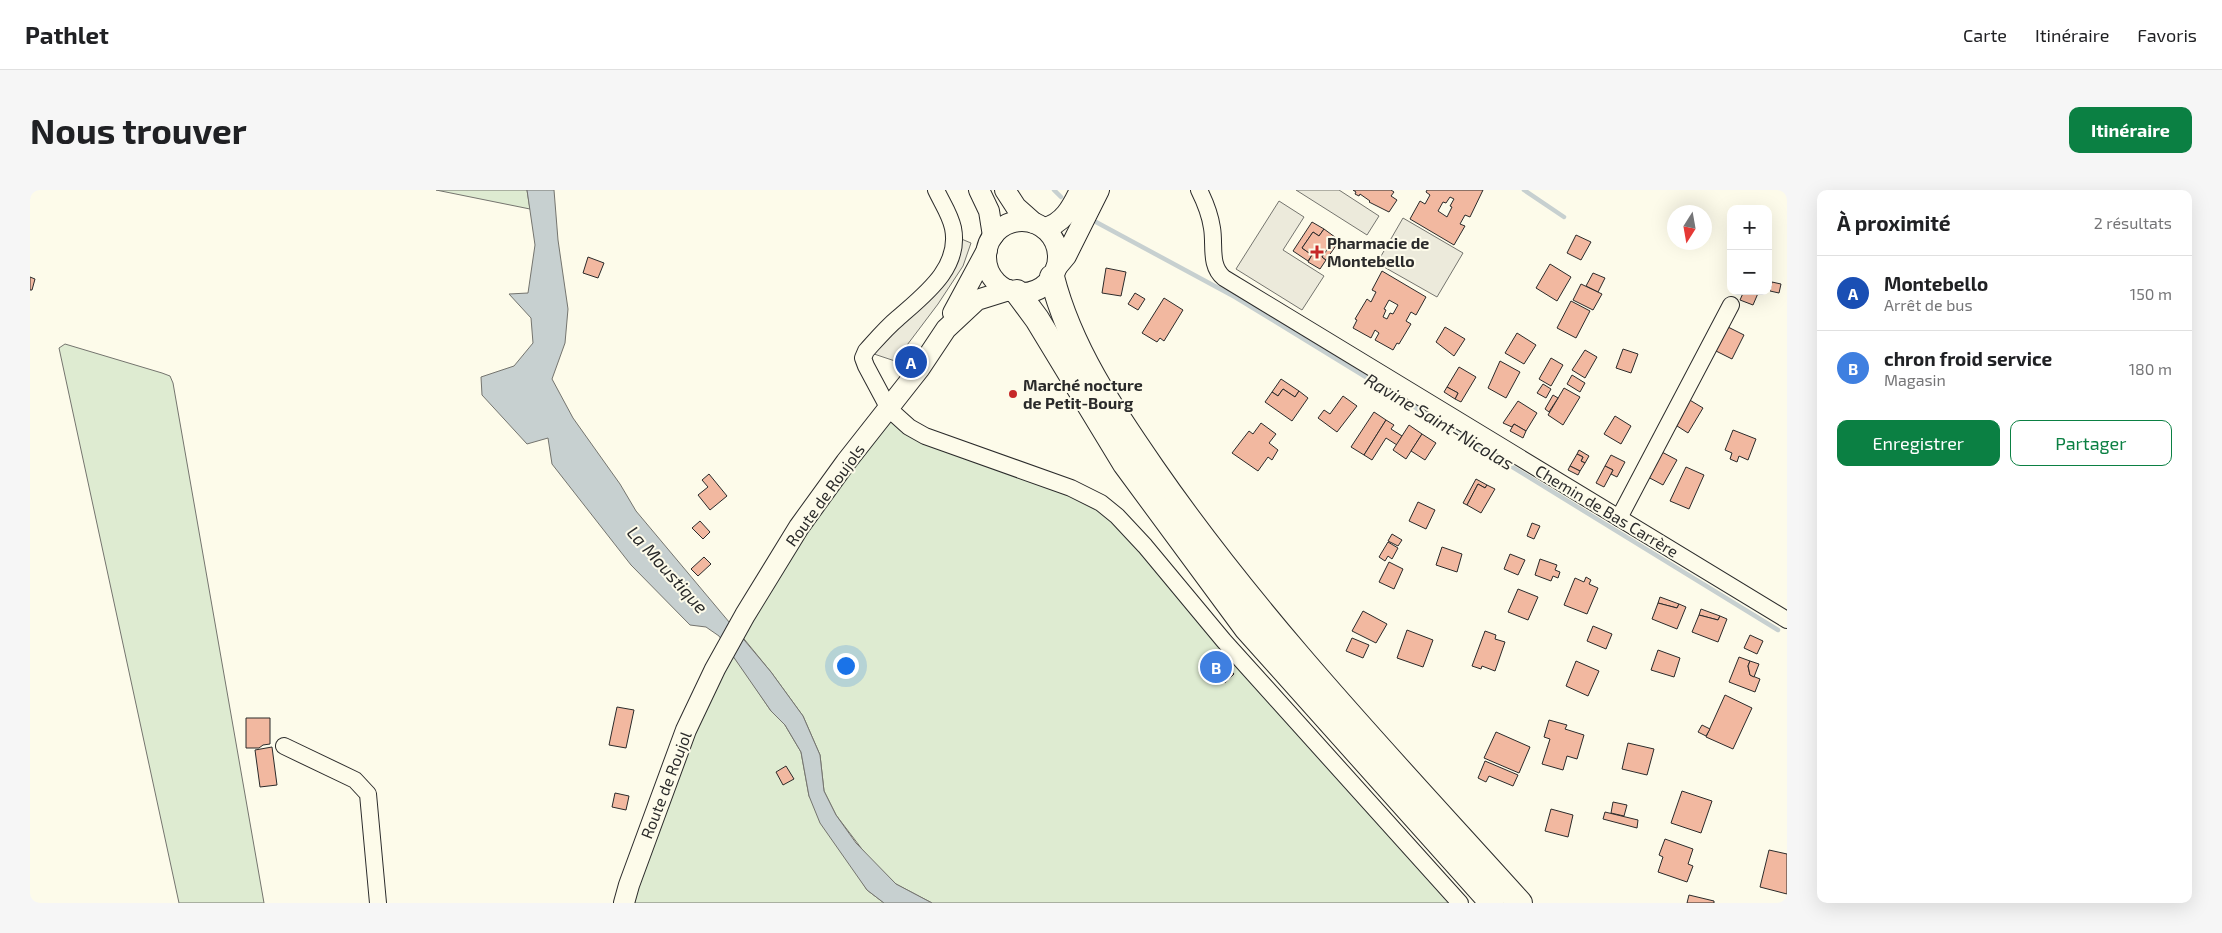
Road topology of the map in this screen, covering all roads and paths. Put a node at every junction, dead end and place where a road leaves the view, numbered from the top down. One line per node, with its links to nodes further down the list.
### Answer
1 (936, 190): 13 (street)
2 (979, 190): 8 (main road)
3 (1005, 190): 7 (main road)
4 (1080, 190): 7 (main road)
5 (1099, 190): 9 (main road)
6 (1199, 190): 14 (street, Chemin de Bas Carrère)
7 (1039, 225): 8 (main road); 9 (main road)
8 (990, 243): 10 (main road); 12 (main road, Route de Roujols)
9 (1054, 273): 10 (main road); 22 (highway)
10 (1013, 291): 12 (main road, Route de Roujols); 21 (highway)
11 (1731, 305): 14 (street)
12 (946, 329): 13 (main road, Route de Roujols)
13 (889, 409): 16 (main road, Route de Roujols); 20 (street)
14 (1619, 518): 15 (street, Chemin de Bas Carrère)
15 (1787, 620)
16 (715, 669): 19 (main road, Route de Roujol)
17 (284, 746): 18 (street)
18 (378, 903)
19 (624, 903)
20 (1460, 903)
21 (1492, 903)
22 (1520, 903)

